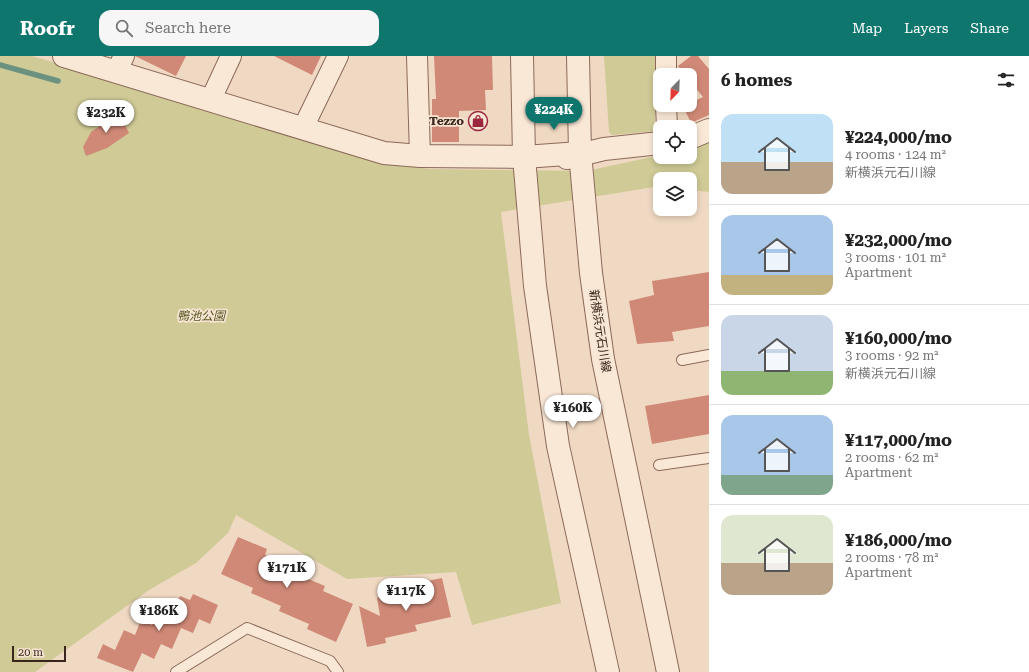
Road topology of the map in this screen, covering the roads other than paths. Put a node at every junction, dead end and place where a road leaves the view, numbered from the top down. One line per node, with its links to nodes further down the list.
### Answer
1 (64, 56): 8 (street)
2 (231, 56): 10 (street)
3 (338, 56): 12 (street)
4 (417, 56): 17 (street)
5 (522, 56): 18 (street)
6 (578, 56): 11 (street, 新横浜元石川線)
7 (666, 56): 9 (street)
8 (120, 64): 10 (street)
9 (666, 68)
10 (211, 99): 12 (street)
11 (580, 114): 16 (street, 新横浜元石川線); 18 (street)
12 (303, 128): 17 (street)
13 (709, 130): 14 (street)
14 (697, 135)
15 (653, 144): 16 (street)
16 (580, 154): 18 (street); 19 (street); 27 (street, 新横浜元石川線)
17 (420, 156): 18 (street)
18 (524, 156): 19 (street)
19 (527, 187): 26 (street)
20 (709, 355): 21 (lane)
21 (682, 360)
22 (709, 458): 23 (lane)
23 (659, 465)
24 (176, 672): 25 (lane)
25 (338, 672)
26 (608, 672)
27 (668, 672)

